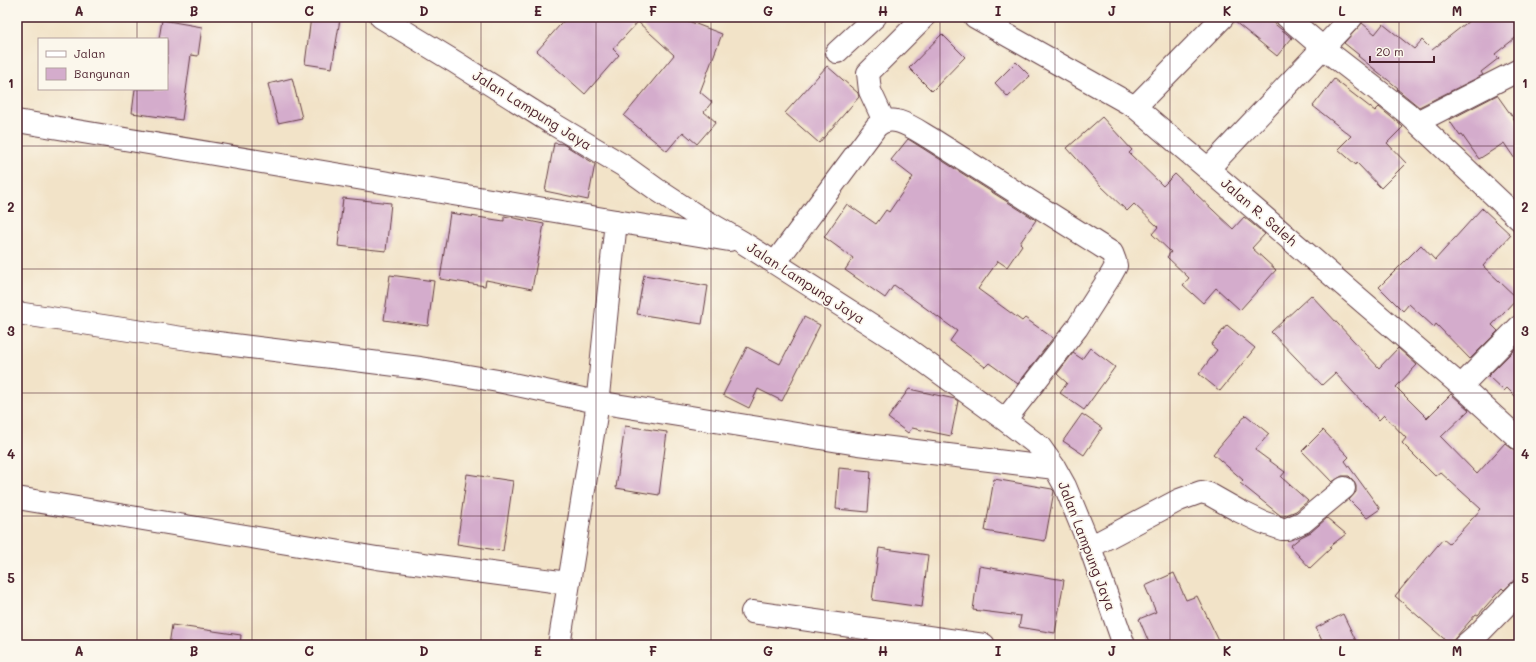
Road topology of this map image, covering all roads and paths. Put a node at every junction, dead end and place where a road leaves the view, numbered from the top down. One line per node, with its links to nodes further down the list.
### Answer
1 (381, 17): 18 (street, Jalan Lampung Jaya)
2 (875, 17): 9 (street)
3 (924, 17): 13 (street)
4 (975, 17): 11 (street, Jalan R. Saleh)
5 (1223, 17): 11 (street)
6 (1287, 17): 8 (street)
7 (1352, 17): 8 (street)
8 (1324, 48): 14 (street); 15 (street)
9 (837, 52)
10 (1519, 70): 14 (street)
11 (1134, 107): 15 (street, Jalan R. Saleh)
12 (17, 121): 17 (street)
13 (884, 121): 19 (street); 24 (street)
14 (1417, 122): 16 (street)
15 (1208, 168): 22 (street, Jalan R. Saleh)
16 (1519, 219)
17 (616, 221): 18 (street); 23 (street)
18 (742, 242): 19 (street, Jalan Lampung Jaya)
19 (775, 263): 24 (street, Jalan Lampung Jaya)
20 (17, 313): 23 (street)
21 (1519, 327): 22 (street)
22 (1461, 386): 25 (street, Jalan R. Saleh)
23 (597, 402): 26 (street); 30 (street)
24 (1005, 420): 26 (street, Jalan Lampung Jaya)
25 (1519, 439)
26 (1055, 468): 29 (street, Jalan Lampung Jaya)
27 (1344, 488): 29 (street)
28 (17, 498): 30 (street)
29 (1090, 547): 35 (street, Jalan Lampung Jaya)
30 (568, 583): 33 (street)
31 (1519, 592): 36 (street)
32 (752, 612): 34 (street)
33 (559, 645)
34 (984, 645)
35 (1124, 645)
36 (1465, 645)

